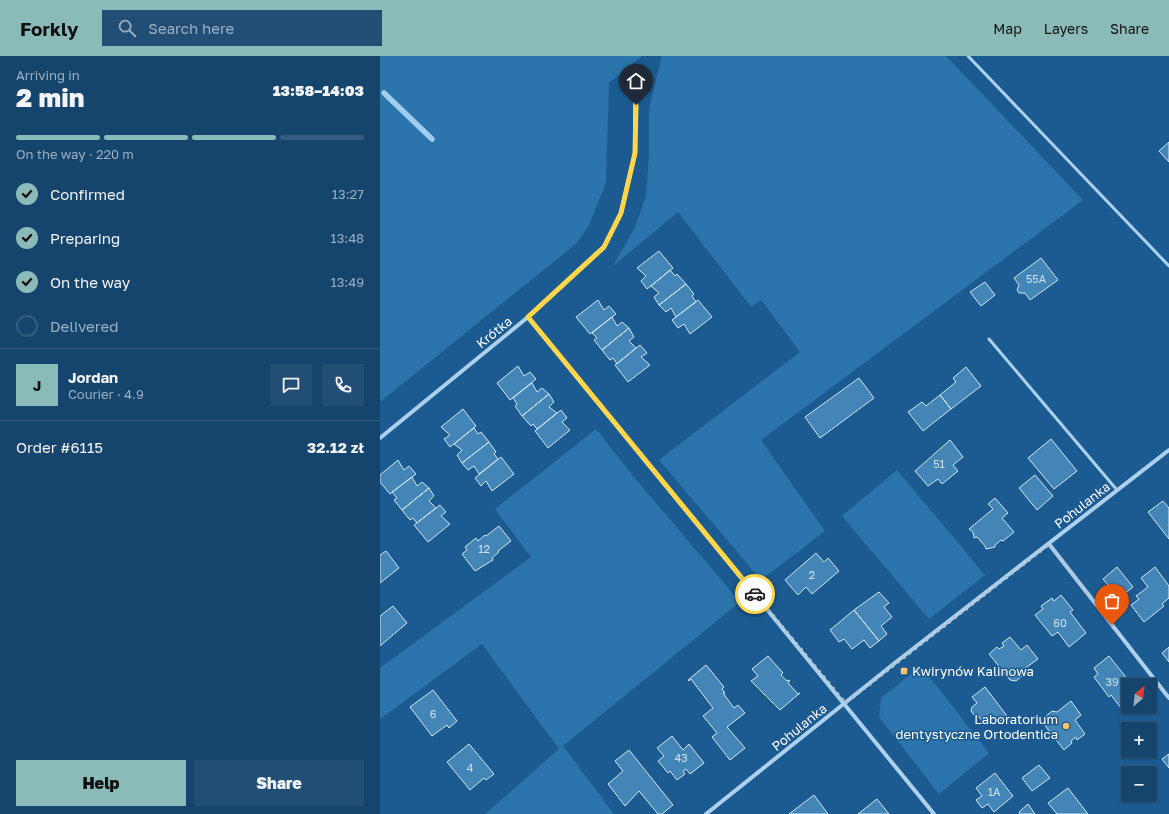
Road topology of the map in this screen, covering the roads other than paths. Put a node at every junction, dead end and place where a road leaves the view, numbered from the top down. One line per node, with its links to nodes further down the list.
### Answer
1 (968, 56): 3 (lane)
2 (635, 93): 4 (street, Krótka)
3 (1169, 266)
4 (528, 317): 6 (street, Krótka); 11 (street)
5 (989, 339): 8 (lane)
6 (380, 438)
7 (1169, 450): 8 (street, Pohulanka)
8 (1117, 490): 9 (street, Pohulanka)
9 (1049, 544): 10 (street); 11 (street, Pohulanka)
10 (1169, 698)
11 (845, 703): 12 (street, Pohulanka); 13 (street)
12 (706, 814)
13 (934, 814)

